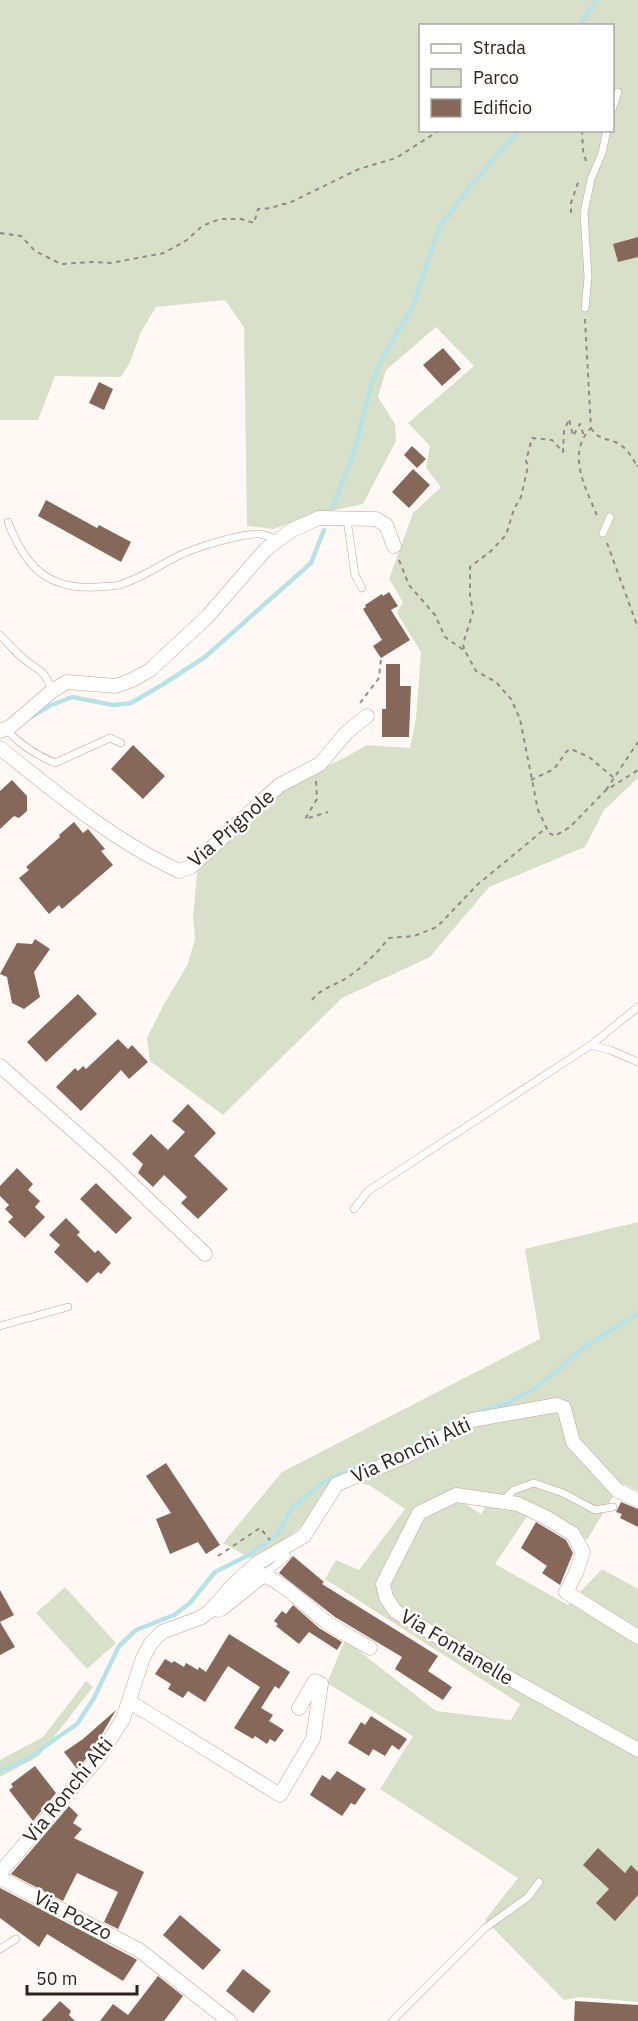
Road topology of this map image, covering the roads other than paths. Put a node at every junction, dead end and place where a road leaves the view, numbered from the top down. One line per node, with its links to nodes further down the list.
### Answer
1 (618, 92): 2 (lane)
2 (614, 104)
3 (607, 132): 4 (lane)
4 (585, 308)
5 (610, 518): 8 (lane)
6 (347, 519): 9 (street); 10 (street); 11 (lane)
7 (8, 522): 9 (lane)
8 (603, 533)
9 (278, 540): 13 (street)
10 (394, 546)
11 (362, 588)
12 (0, 635): 13 (lane)
13 (51, 691): 15 (street)
14 (361, 713): 17 (street, Via Prignole)
15 (3, 730): 16 (lane)
16 (121, 743)
17 (0, 748)
18 (638, 1007): 19 (lane)
19 (591, 1045): 20 (lane); 22 (lane)
20 (638, 1062)
21 (0, 1066): 23 (street)
22 (354, 1209)
23 (205, 1254)
24 (68, 1307): 25 (lane)
25 (0, 1326)
26 (638, 1500): 31 (street, Via Ronchi Alti)
27 (501, 1502): 28 (lane); 32 (street, Via Fontanelle); 36 (street, Via Fontanelle)
28 (613, 1507)
29 (287, 1556): 30 (lane)
30 (264, 1575): 31 (street); 33 (street)
31 (210, 1611): 34 (street, Via Ronchi Alti)
32 (638, 1637)
33 (370, 1648)
34 (130, 1702): 35 (street); 37 (street, Via Ronchi Alti)
35 (299, 1708)
36 (638, 1750)
37 (0, 1875): 41 (street, Via Pozzo)
38 (539, 1882): 42 (lane)
39 (16, 1939): 40 (lane)
40 (0, 1949)
41 (230, 2021)
42 (392, 2021)

